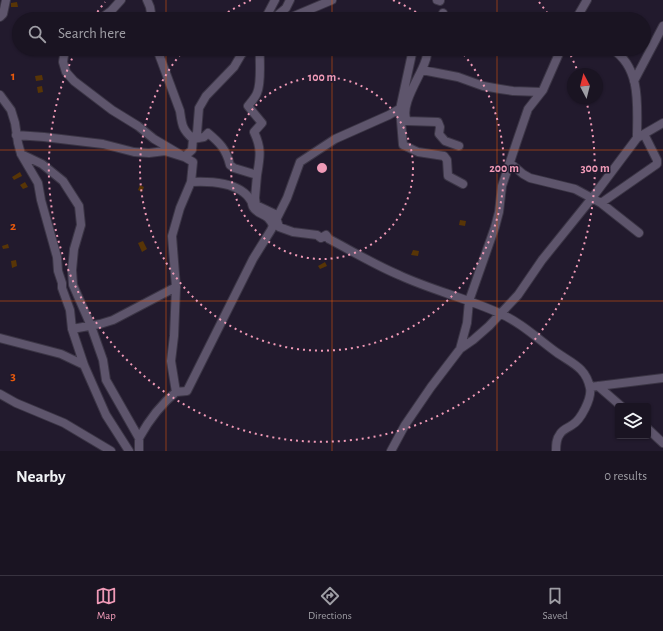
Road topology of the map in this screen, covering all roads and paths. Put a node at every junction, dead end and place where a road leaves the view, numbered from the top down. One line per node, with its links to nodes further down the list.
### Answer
1 (6, 0): 14 (street)
2 (121, 0): 8 (street)
3 (147, 0): 9 (street)
4 (275, 0): 10 (street)
5 (290, 0): 11 (street)
6 (332, 0): 12 (street)
7 (587, 0): 13 (street)
8 (110, 12)
9 (151, 12)
10 (269, 12)
11 (281, 12)
12 (304, 12)
13 (580, 12)
14 (0, 17)
15 (663, 26): 16 (street)
16 (651, 49)
17 (64, 56): 37 (street)
18 (160, 56): 34 (street)
19 (240, 56): 34 (street)
20 (260, 56): 39 (street)
21 (412, 56): 30 (street)
22 (427, 56): 26 (street)
23 (558, 56): 28 (street)
24 (621, 56): 27 (street)
25 (647, 56): 27 (street)
26 (422, 70): 28 (street); 30 (street)
27 (634, 81): 33 (street)
28 (541, 92): 38 (street)
29 (0, 95): 32 (street)
30 (403, 107): 35 (street); 41 (street); 44 (street)
31 (663, 123): 33 (street)
32 (16, 135): 36 (street); 37 (street)
33 (640, 136): 42 (street); 43 (street)
34 (193, 139): 37 (street); 39 (street)
35 (459, 146)
36 (22, 154): 49 (street); 50 (street)
37 (184, 157): 40 (street)
38 (510, 163): 42 (street); 47 (street)
39 (257, 175): 44 (street)
40 (191, 182): 44 (street); 46 (street)
41 (463, 184)
42 (592, 198): 43 (street); 48 (street)
43 (601, 203): 45 (street)
44 (275, 223): 47 (street); 56 (street)
45 (639, 233)
46 (176, 287): 49 (street); 56 (street)
47 (469, 301): 48 (street); 52 (street)
48 (500, 313): 52 (street); 55 (street)
49 (91, 326): 50 (street); 60 (street)
50 (72, 329): 53 (street)
51 (0, 338): 53 (street)
52 (460, 349): 65 (street)
53 (84, 365): 63 (street)
54 (663, 378): 55 (street)
55 (594, 386): 58 (street); 66 (street)
56 (176, 392): 60 (street)
57 (0, 394): 62 (street)
58 (617, 403)
59 (651, 432): 61 (street)
60 (139, 438): 64 (street)
61 (663, 443)
62 (111, 451)
63 (129, 451)
64 (138, 451)
65 (391, 451)
66 (556, 451)

